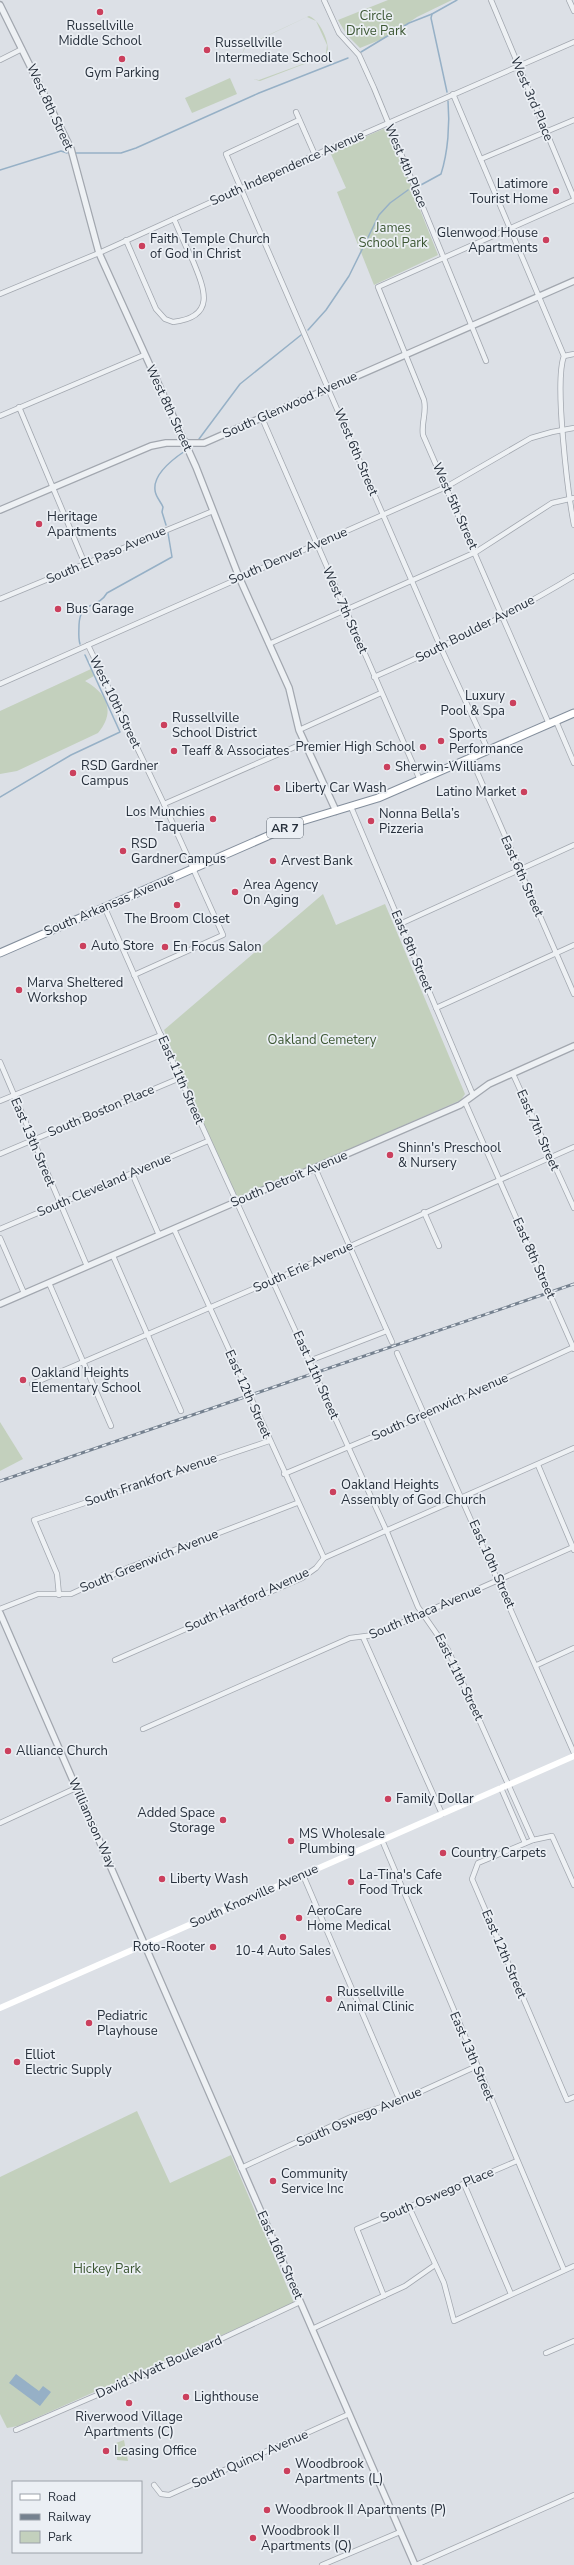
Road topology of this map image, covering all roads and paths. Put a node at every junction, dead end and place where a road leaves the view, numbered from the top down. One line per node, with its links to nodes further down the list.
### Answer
1 (324, 0): 14 (street, West 4th Place)
2 (491, 0): 9 (street, West 3rd Place)
3 (569, 0): 5 (street)
4 (0, 5): 7 (street, West 8th Street)
5 (574, 11)
6 (574, 42): 9 (street, South Independence Avenue)
7 (22, 49): 8 (street); 23 (street, West 8th Street)
8 (0, 60)
9 (519, 66): 10 (street, South Independence Avenue); 15 (street, West 3rd Place)
10 (453, 94): 14 (street, South Independence Avenue); 17 (street)
11 (296, 112): 12 (street)
12 (299, 120): 16 (street); 18 (street, West 6th Street)
13 (574, 120): 15 (street)
14 (388, 123): 16 (street, South Independence Avenue); 24 (street, West 4th Place)
15 (546, 132): 17 (street); 19 (street, West 3rd Place)
16 (315, 155): 18 (street, South Independence Avenue)
17 (480, 159): 21 (street)
18 (242, 188): 20 (street, South Independence Avenue); 34 (street, West 6th Street)
19 (574, 199): 21 (street)
20 (174, 219): 22 (street, South Independence Avenue); 22 (street)
21 (510, 229): 24 (street); 27 (street)
22 (126, 240): 23 (street, South Independence Avenue)
23 (99, 253): 26 (street, South Independence Avenue); 31 (street, West 8th Street)
24 (444, 258): 28 (street, West 4th Place); 29 (street, West 5th Street)
25 (574, 281): 27 (street, South Glenwood Avenue)
26 (0, 294)
27 (539, 296): 28 (street, South Glenwood Avenue); 32 (street)
28 (471, 324): 29 (street, South Glenwood Avenue); 33 (street, West 4th Place)
29 (405, 354): 34 (street, South Glenwood Avenue); 41 (street, West 5th Street)
30 (574, 354): 32 (street)
31 (144, 355): 35 (street); 40 (street, West 8th Street)
32 (564, 356): 39 (street)
33 (486, 361)
34 (329, 388): 37 (street, South Glenwood Avenue); 46 (street, West 6th Street)
35 (19, 407): 36 (street); 42 (street)
36 (0, 416)
37 (262, 418): 40 (street, South Glenwood Avenue); 48 (street, West 7th Street)
38 (574, 428): 39 (street, South Denver Avenue)
39 (564, 430): 41 (street, South Denver Avenue); 43 (street)
40 (185, 444): 42 (street, South Glenwood Avenue); 45 (street, West 8th Street)
41 (446, 487): 46 (street, South Denver Avenue); 49 (street, West 5th Street)
42 (53, 489): 44 (street, South Glenwood Avenue); 50 (street)
43 (571, 498): 47 (street); 49 (street)
44 (0, 510)
45 (213, 511): 50 (street, South El Paso Avenue); 52 (street, West 8th Street)
46 (383, 516): 48 (street, South Denver Avenue); 53 (street, West 6th Street)
47 (574, 525)
48 (316, 544): 52 (street, South Denver Avenue); 55 (street, West 7th Street)
49 (476, 552): 53 (street); 56 (street, West 5th Street)
50 (85, 564): 54 (street, South El Paso Avenue)
51 (574, 576): 56 (street, South Boulder Avenue)
52 (238, 577): 57 (street, West 8th Street); 58 (street, South Denver Avenue)
53 (413, 582): 55 (street); 59 (street, West 6th Street)
54 (0, 599)
55 (345, 611): 57 (street); 60 (street, West 7th Street)
56 (503, 615): 59 (street, South Boulder Avenue); 64 (street, West 5th Street)
57 (269, 644): 65 (street, West 8th Street)
58 (88, 645): 61 (street, South Denver Avenue); 71 (street, West 10th Street)
59 (441, 648): 60 (street, South Boulder Avenue); 67 (street, West 6th Street)
60 (374, 677): 62 (street, West 7th Street)
61 (0, 684)
62 (381, 693): 65 (street); 70 (street, West 7th Street)
63 (574, 713): 64 (highway, South Arkansas Avenue / AR 7)
64 (553, 722): 67 (highway, South Arkansas Avenue / AR 7); 69 (street, West 5th Street)
65 (299, 730): 66 (street, West 8th Street)
66 (304, 743): 71 (street); 73 (street, West 8th Street)
67 (488, 750): 68 (highway, South Arkansas Avenue / AR 7)
68 (471, 758): 70 (highway, South Arkansas Avenue / AR 7); 76 (street, East 6th Street)
69 (574, 762)
70 (420, 780): 72 (highway, South Arkansas Avenue / AR 7)
71 (164, 804): 75 (street, West 10th Street)
72 (351, 807): 73 (highway, South Arkansas Avenue / AR 7); 78 (street, East 8th Street)
73 (336, 811): 75 (highway, South Arkansas Avenue / AR 7)
74 (574, 845): 76 (street)
75 (193, 868): 77 (highway, South Arkansas Avenue / AR 7); 82 (street)
76 (519, 870): 78 (street); 81 (street, East 6th Street)
77 (104, 906): 80 (highway, South Arkansas Avenue / AR 7); 82 (street, East 11th Street)
78 (400, 924): 84 (street, East 8th Street)
79 (574, 945): 81 (street)
80 (0, 952)
81 (556, 953): 83 (street, East 6th Street); 84 (street)
82 (134, 975): 85 (street, East 11th Street)
83 (574, 994)
84 (436, 1008): 90 (street, East 8th Street)
85 (161, 1035): 89 (street, East 11th Street); 91 (street)
86 (574, 1046): 88 (street, South Detroit Avenue)
87 (0, 1062): 91 (street, East 13th Street)
88 (513, 1074): 90 (street, South Detroit Avenue); 98 (street, East 7th Street)
89 (180, 1078): 94 (street, South Boston Place); 95 (street, East 11th Street)
90 (472, 1095): 93 (street, South Detroit Avenue)
91 (13, 1096): 92 (street); 94 (street, East 13th Street)
92 (0, 1101)
93 (465, 1102): 99 (street, South Detroit Avenue); 101 (street, East 8th Street)
94 (33, 1140): 97 (street, South Boston Place); 103 (street, East 13th Street)
95 (208, 1141): 100 (street, South Cleveland Avenue); 102 (street, East 11th Street)
96 (574, 1146): 98 (street, South Erie Avenue)
97 (0, 1154)
98 (550, 1157): 101 (street, South Erie Avenue); 104 (street, East 7th Street)
99 (315, 1168): 102 (street, South Detroit Avenue); 110 (street)
100 (132, 1173): 103 (street, South Cleveland Avenue); 108 (street)
101 (499, 1179): 105 (street, South Erie Avenue); 122 (street, East 8th Street)
102 (237, 1202): 107 (street, South Detroit Avenue); 114 (street, East 11th Street)
103 (60, 1205): 106 (street, South Cleveland Avenue); 113 (street, East 13th Street)
104 (574, 1208)
105 (424, 1212): 110 (street, South Erie Avenue); 111 (street)
106 (0, 1229)
107 (174, 1229): 108 (street, South Detroit Avenue); 118 (street, East 12th Street)
108 (159, 1235): 112 (street, South Detroit Avenue)
109 (0, 1238): 116 (street)
110 (350, 1246): 114 (street, South Erie Avenue); 119 (street)
111 (439, 1246)
112 (113, 1256): 113 (street, South Detroit Avenue); 120 (street)
113 (87, 1266): 115 (street, South Detroit Avenue)
114 (274, 1280): 118 (street, South Erie Avenue); 124 (street, East 11th Street)
115 (49, 1283): 116 (street, South Detroit Avenue); 125 (street)
116 (24, 1294): 117 (street, South Detroit Avenue)
117 (0, 1304)
118 (210, 1308): 120 (street, South Erie Avenue); 130 (street, East 12th Street)
119 (387, 1331): 121 (street); 124 (street)
120 (147, 1335): 125 (street, South Erie Avenue); 127 (street)
121 (392, 1342)
122 (574, 1347): 128 (street, South Greenwich Avenue)
123 (397, 1353): 128 (street, East 10th Street)
124 (309, 1361): 131 (street, East 11th Street)
125 (84, 1362): 126 (street, South Erie Avenue); 129 (street)
126 (32, 1384)
127 (181, 1411)
128 (425, 1415): 131 (street, South Greenwich Avenue); 135 (street, East 10th Street)
129 (111, 1426)
130 (269, 1441): 134 (street, East 12th Street); 141 (street, South Frankfort Avenue)
131 (348, 1447): 134 (street, South Greenwich Avenue); 137 (street, East 11th Street)
132 (574, 1448): 133 (street, South Hartford Avenue)
133 (538, 1465): 135 (street, South Hartford Avenue); 138 (street)
134 (284, 1474): 136 (street, East 12th Street)
135 (463, 1499): 137 (street, South Hartford Avenue); 140 (street, East 10th Street)
136 (297, 1503): 139 (street, East 12th Street); 141 (street, South Greenwich Avenue)
137 (387, 1532): 139 (street, South Hartford Avenue); 144 (street, East 11th Street)
138 (574, 1549): 140 (street, South Ithaca Avenue)
139 (324, 1558): 147 (street, South Hartford Avenue)
140 (499, 1580): 144 (street, South Ithaca Avenue); 148 (street, East 10th Street)
141 (60, 1596): 142 (street, South Greenwich Avenue)
142 (0, 1609)
143 (0, 1613): 152 (street, Williamson Way)
144 (422, 1614): 145 (street, South Ithaca Avenue); 151 (street, East 11th Street)
145 (363, 1637): 149 (street, South Ithaca Avenue); 154 (street)
146 (574, 1648): 148 (street)
147 (114, 1660)
148 (537, 1665): 150 (street, East 10th Street)
149 (143, 1728)
150 (574, 1754): 151 (main road, South Knoxville Avenue)
151 (509, 1785): 153 (main road, South Knoxville Avenue); 157 (street, East 11th Street)
152 (76, 1788): 155 (street); 161 (street, Williamson Way)
153 (501, 1788): 154 (main road, South Knoxville Avenue); 158 (street)
154 (442, 1814): 156 (main road, South Knoxville Avenue)
155 (0, 1823)
156 (382, 1840): 159 (main road, South Knoxville Avenue); 163 (street, East 13th Street)
157 (533, 1840): 158 (street, East 12th Street); 160 (street)
158 (525, 1843): 164 (street, East 12th Street)
159 (302, 1875): 161 (main road, South Knoxville Avenue); 165 (street)
160 (574, 1885)
161 (146, 1944): 162 (main road, South Knoxville Avenue); 167 (street, East 16th Street)
162 (0, 2008)
163 (477, 2066): 165 (street, South Oswego Avenue); 166 (street, East 13th Street)
164 (574, 2097)
165 (400, 2100): 167 (street, South Oswego Avenue)
166 (517, 2161): 168 (street, South Oswego Place); 172 (street, East 13th Street)
167 (241, 2168): 175 (street, East 16th Street)
168 (464, 2184): 169 (street, South Oswego Place); 173 (street)
169 (409, 2207): 170 (street); 174 (street, South Oswego Place)
170 (435, 2265): 173 (street); 174 (street)
171 (574, 2266): 172 (street)
172 (564, 2270): 173 (street)
173 (511, 2294)
174 (384, 2296): 176 (street)
175 (300, 2302): 176 (street, East 16th Street); 180 (street, David Wyatt Boulevard)
176 (312, 2329): 179 (street, East 16th Street)
177 (574, 2341): 178 (street)
178 (546, 2353)
179 (349, 2414): 181 (street, South Quincy Avenue); 183 (street, East 16th Street)
180 (16, 2430)
181 (154, 2485)
182 (574, 2495): 185 (street)
183 (400, 2532): 184 (street); 185 (street, East 16th Street)
184 (322, 2565)
185 (416, 2565)

